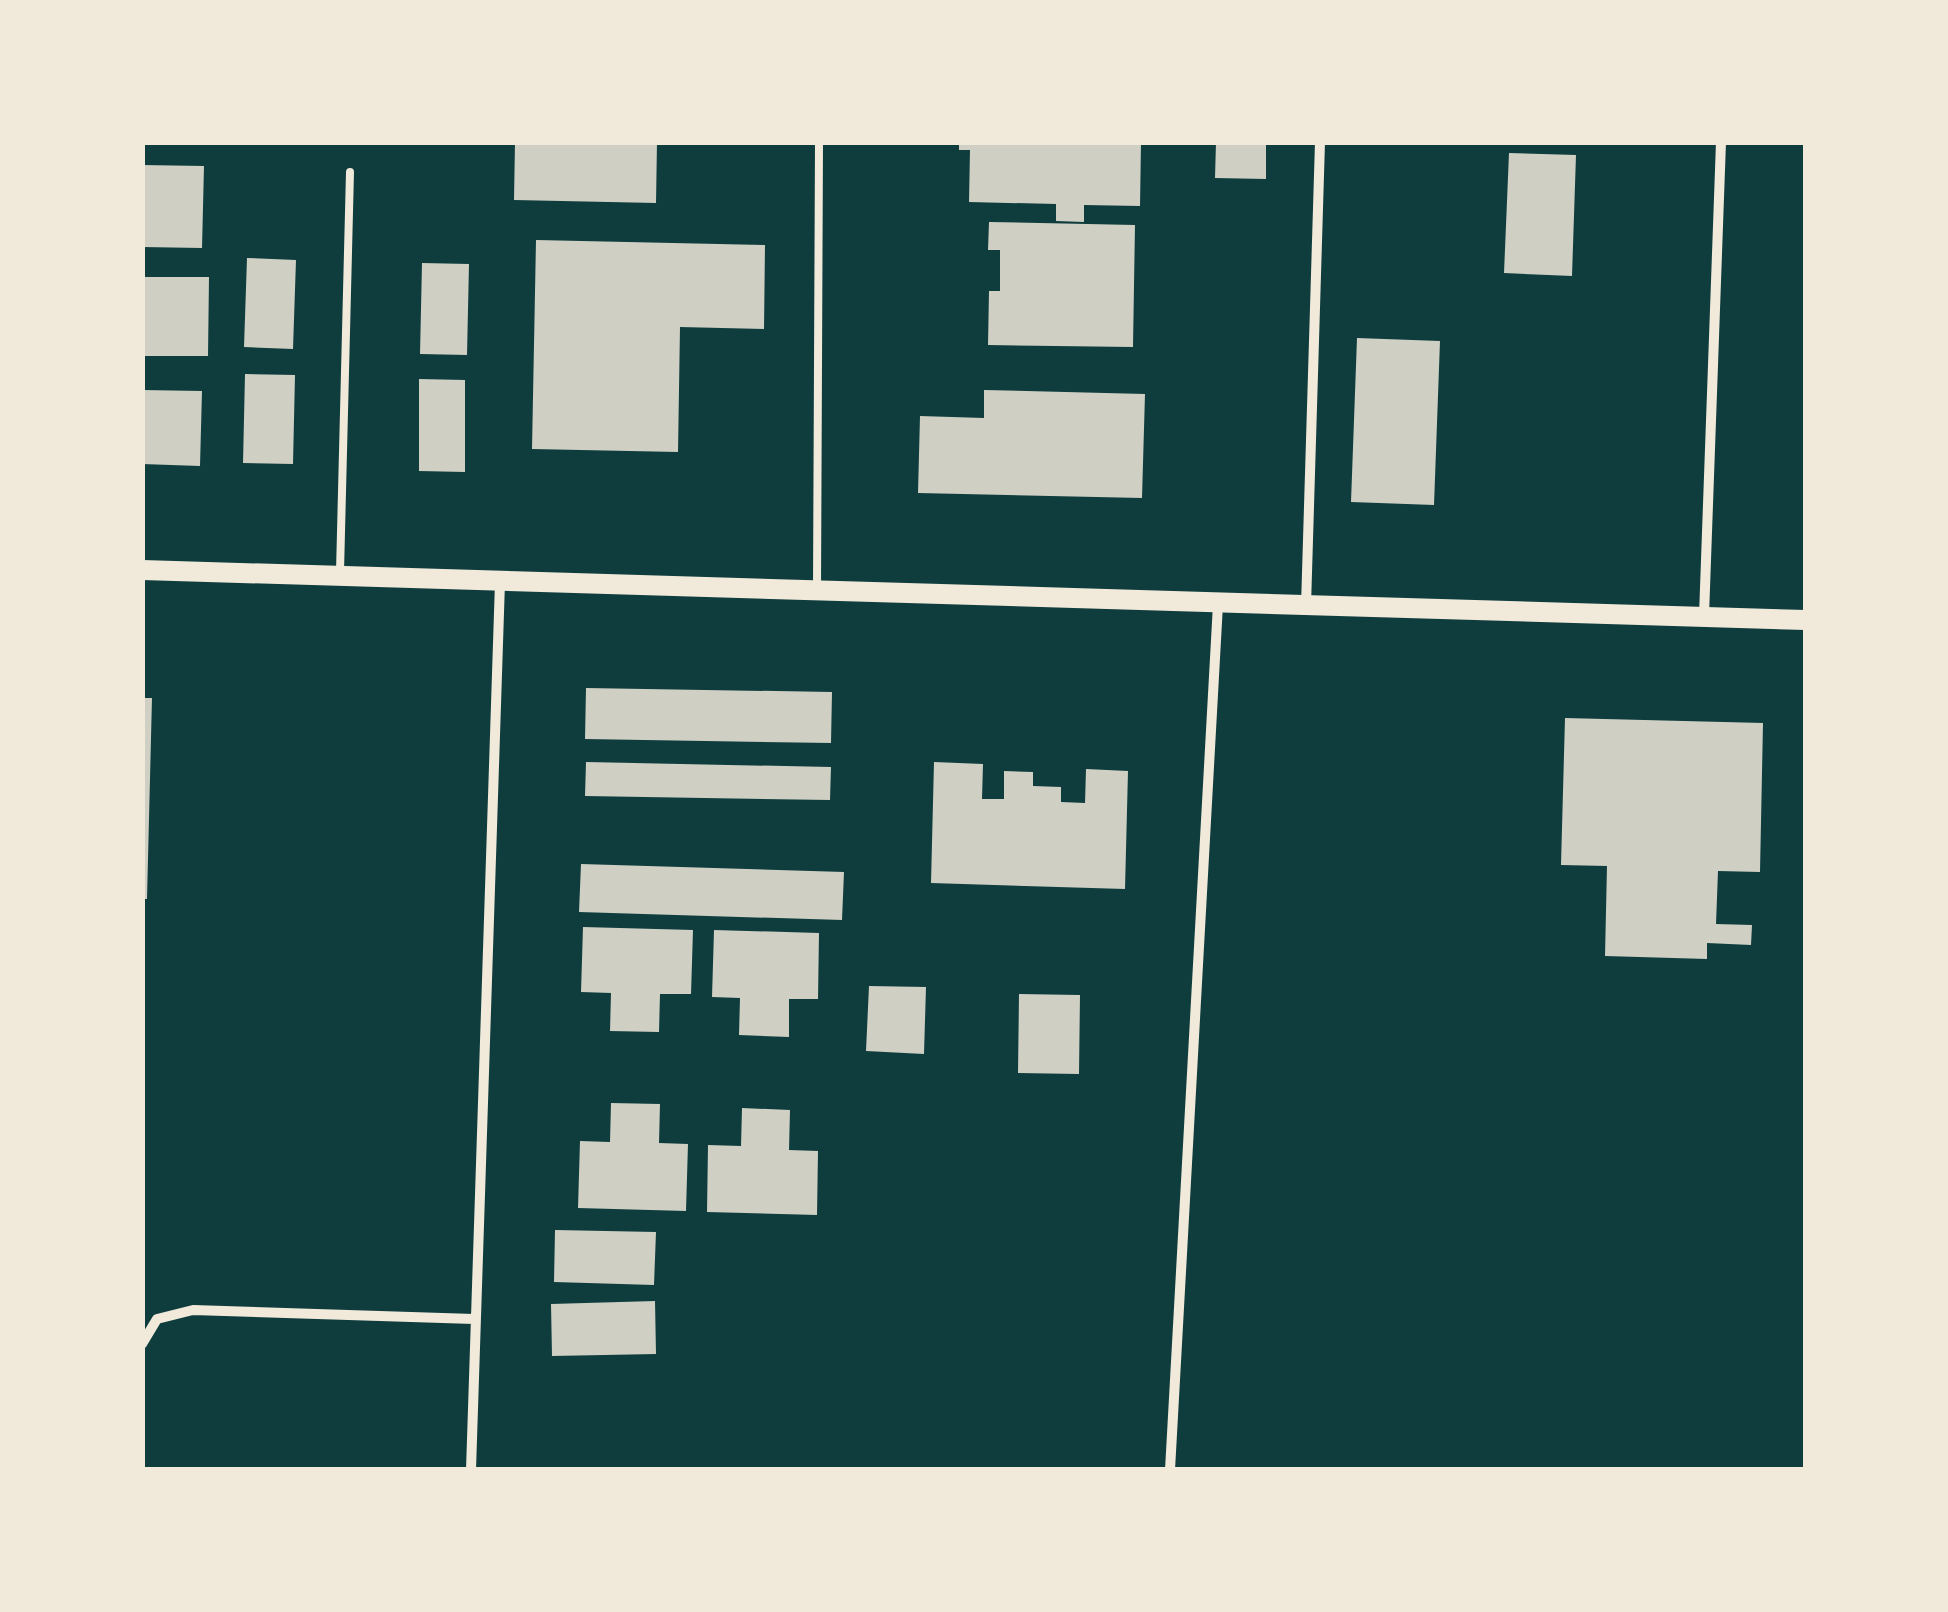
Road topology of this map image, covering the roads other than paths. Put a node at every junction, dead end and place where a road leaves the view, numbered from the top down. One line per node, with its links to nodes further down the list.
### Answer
1 (819, 142): 8 (lane)
2 (1320, 142): 10 (street)
3 (1720, 142): 11 (street)
4 (350, 172): 6 (lane)
5 (142, 570): 6 (main road)
6 (340, 576): 7 (main road)
7 (500, 582): 8 (main road); 13 (street)
8 (817, 592): 9 (main road)
9 (1218, 604): 10 (main road); 16 (street)
10 (1306, 606): 11 (main road)
11 (1704, 617): 12 (main road)
12 (1806, 620)
13 (474, 1318): 14 (street); 15 (street)
14 (142, 1344)
15 (471, 1470)
16 (1170, 1470)

